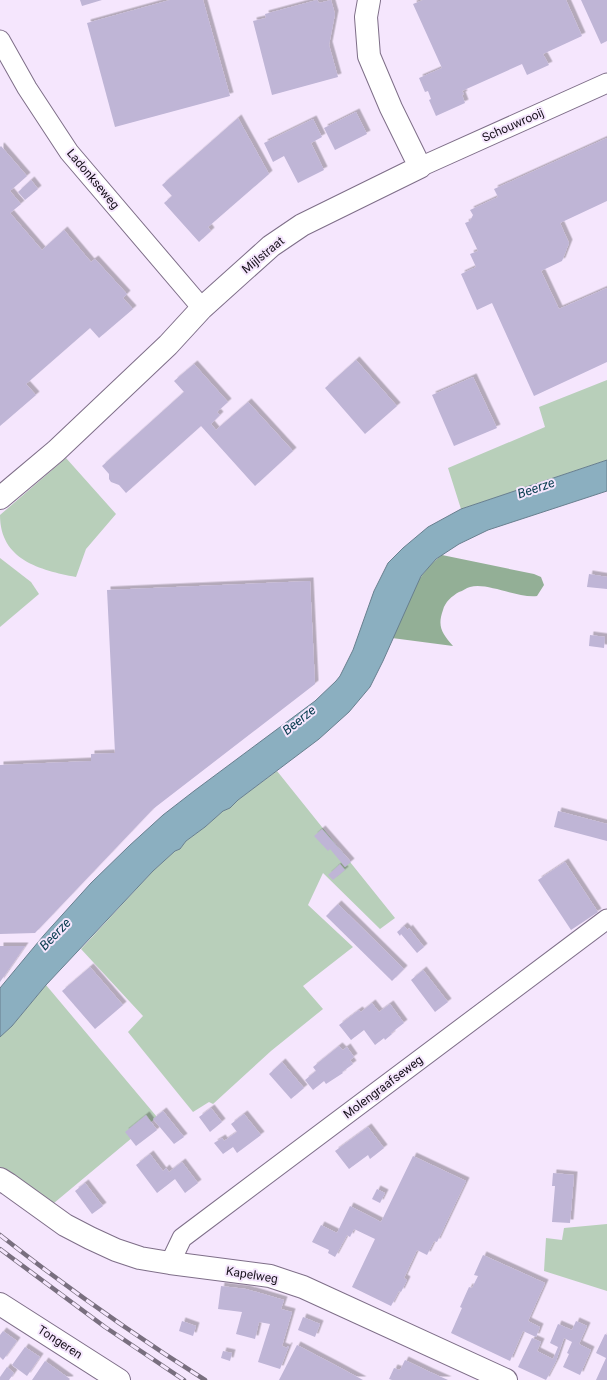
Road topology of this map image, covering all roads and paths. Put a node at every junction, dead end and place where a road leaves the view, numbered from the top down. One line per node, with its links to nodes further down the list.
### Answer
1 (369, 0): 4 (main road)
2 (0, 40): 5 (street, Ladonkseweg)
3 (607, 83): 4 (street, Schouwrooij)
4 (420, 166): 5 (main road, Mijlstraat)
5 (202, 308): 6 (main road, Mijlstraat)
6 (0, 498)
7 (607, 919): 9 (street, Molengraafseweg)
8 (0, 1179): 9 (main road, Kapelweg)
9 (170, 1263): 12 (main road, Kapelweg)
10 (0, 1304): 11 (main road, Tongeren)
11 (119, 1380)
12 (506, 1380)

